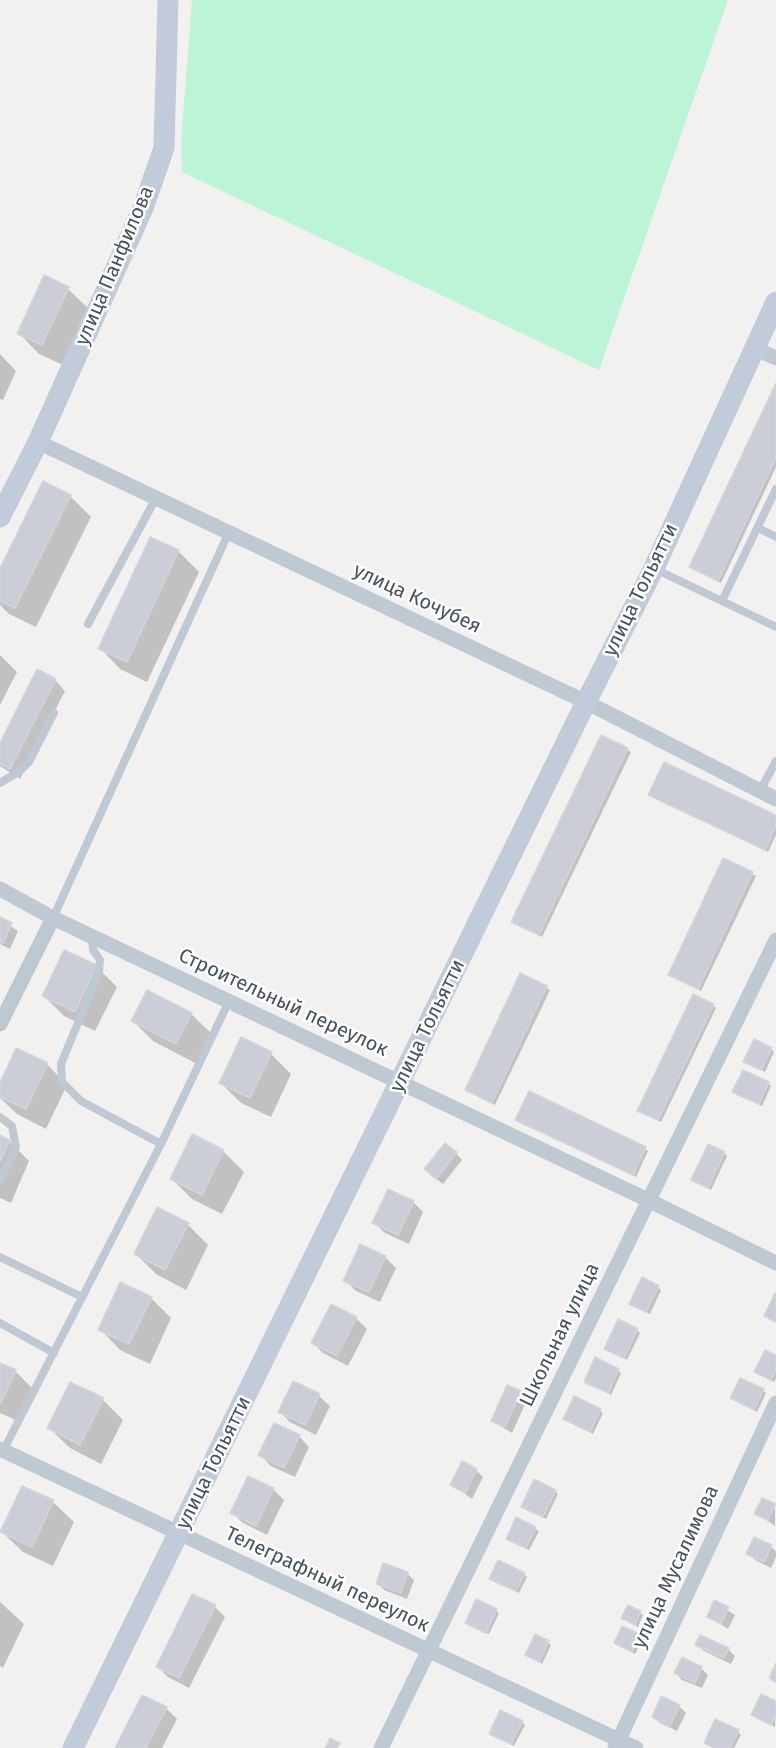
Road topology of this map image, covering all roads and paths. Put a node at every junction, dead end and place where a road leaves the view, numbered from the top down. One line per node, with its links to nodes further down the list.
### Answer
1 (168, 0): 5 (street, улица Панфилова)
2 (776, 302): 3 (street, улица Тольятти)
3 (754, 348): 4 (street); 12 (street, улица Тольятти)
4 (776, 358)
5 (38, 442): 7 (street, улица Кочубея); 8 (street, улица Панфилова)
6 (776, 489): 9 (lane)
7 (156, 498): 10 (street, улица Кочубея); 14 (lane)
8 (0, 517)
9 (758, 528): 11 (lane); 13 (lane)
10 (229, 532): 16 (street, улица Кочубея); 23 (lane)
11 (776, 537)
12 (654, 568): 13 (lane); 16 (street, улица Тольятти)
13 (722, 601): 15 (lane)
14 (88, 624)
15 (776, 627)
16 (585, 702): 20 (street, улица Кочубея); 28 (street, улица Тольятти)
17 (54, 713): 19 (lane)
18 (776, 761): 20 (lane)
19 (0, 783)
20 (760, 791): 21 (street, улица Кочубея)
21 (776, 799)
22 (0, 889): 23 (street, Строительный переулок)
23 (53, 918): 24 (street, Строительный переулок); 27 (street)
24 (92, 937): 26 (street, Строительный переулок); 30 (lane)
25 (776, 940): 32 (street, Школьная улица)
26 (229, 1001): 28 (street, Строительный переулок); 30 (lane)
27 (0, 1024)
28 (401, 1082): 32 (street, Строительный переулок); 40 (street, улица Тольятти)
29 (0, 1117): 31 (lane)
30 (161, 1144): 35 (lane)
31 (0, 1180)
32 (648, 1200): 34 (street, Строительный переулок); 41 (street, Школьная улица)
33 (0, 1257): 35 (lane)
34 (776, 1263)
35 (82, 1297): 37 (lane)
36 (0, 1323): 37 (lane)
37 (54, 1353): 39 (lane)
38 (776, 1403): 42 (street, улица Мусалимова)
39 (1, 1452): 40 (street, Телеграфный переулок)
40 (180, 1534): 41 (street, Телеграфный переулок); 43 (street, улица Тольятти)
41 (429, 1651): 42 (street, Телеграфный переулок); 44 (street, Школьная улица)
42 (617, 1744): 45 (street, Телеграфный переулок)
43 (73, 1748)
44 (381, 1748)
45 (636, 1748)

